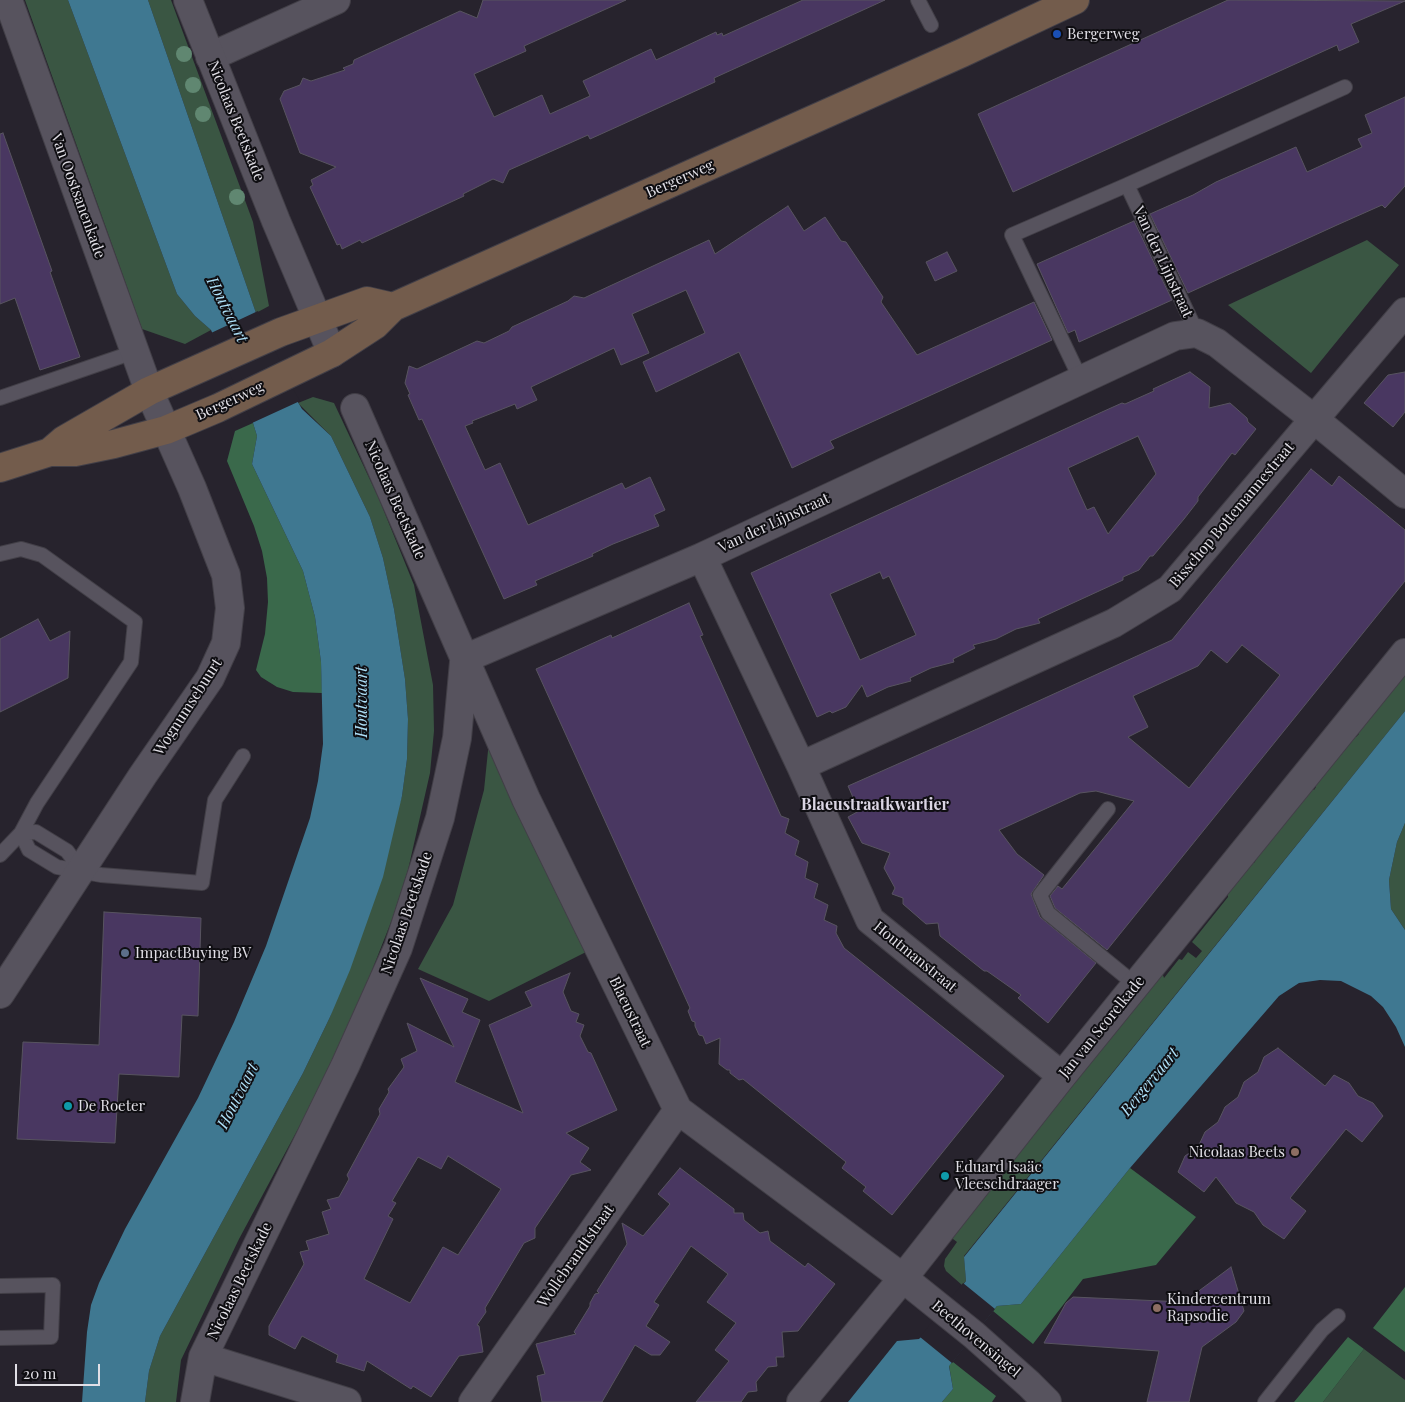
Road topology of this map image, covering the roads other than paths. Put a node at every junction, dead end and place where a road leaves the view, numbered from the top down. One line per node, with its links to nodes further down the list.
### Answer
1 (8, 0): 14 (street, Van Oostsanenkade)
2 (188, 0): 7 (street, Nicolaas Beetskade)
3 (336, 0): 7 (street)
4 (918, 0): 6 (lane)
5 (1076, 0): 10 (main road, Bergerweg)
6 (931, 25)
7 (210, 57): 12 (street, Nicolaas Beetskade)
8 (1345, 88): 9 (lane)
9 (1127, 185): 13 (lane, Van der Lijnstraat); 16 (lane)
10 (392, 307): 12 (main road, Bergerweg); 15 (main road, Bergerweg)
11 (1405, 312): 20 (street, Bisschop Bottemannestraat)
12 (317, 318): 15 (street, Nicolaas Beetskade); 17 (main road, Bergerweg)
13 (1197, 333): 16 (street, Van der Lijnstraat); 20 (street)
14 (134, 352): 17 (street, Van Oostsanenkade); 18 (lane)
15 (332, 353): 21 (main road, Bergerweg)
16 (1081, 380): 26 (street, Van der Lijnstraat)
17 (150, 391): 21 (street, Wognumsebuurt); 22 (main road, Bergerweg)
18 (0, 398)
19 (355, 408): 28 (street, Nicolaas Beetskade)
20 (1314, 418): 24 (street); 30 (street, Bisschop Bottemannestraat)
21 (166, 430): 22 (main road, Bergerweg); 34 (street, Wognumsebuurt)
22 (50, 452): 23 (main road, Bergerweg)
23 (0, 468)
24 (1405, 494)
25 (0, 554): 32 (lane)
26 (702, 557): 28 (street, Van der Lijnstraat); 30 (street, Houtmanstraat)
27 (1405, 654): 35 (street, Jan van Scorelkade)
28 (464, 659): 38 (street, Blaeustraat); 43 (street, Nicolaas Beetskade)
29 (243, 756): 34 (lane)
30 (801, 766): 37 (street, Houtmanstraat)
31 (1108, 809): 35 (lane)
32 (21, 833): 33 (lane); 34 (lane)
33 (0, 855)
34 (81, 870): 36 (street, Wognumsebuurt)
35 (1136, 985): 37 (street, Jan van Scorelkade)
36 (0, 994)
37 (1062, 1076): 39 (street, Jan van Scorelkade)
38 (678, 1110): 39 (street, Blaeustraat); 46 (street, Wollebrandtstraat)
39 (902, 1278): 47 (street, Jan van Scorelkade); 48 (street, Beethovensingel)
40 (0, 1286): 42 (lane)
41 (1338, 1316): 49 (lane)
42 (0, 1338)
43 (203, 1357): 44 (street, Nicolaas Beetskade); 45 (street)
44 (195, 1402)
45 (347, 1402)
46 (473, 1402)
47 (802, 1402)
48 (1047, 1402)
49 (1265, 1402)

